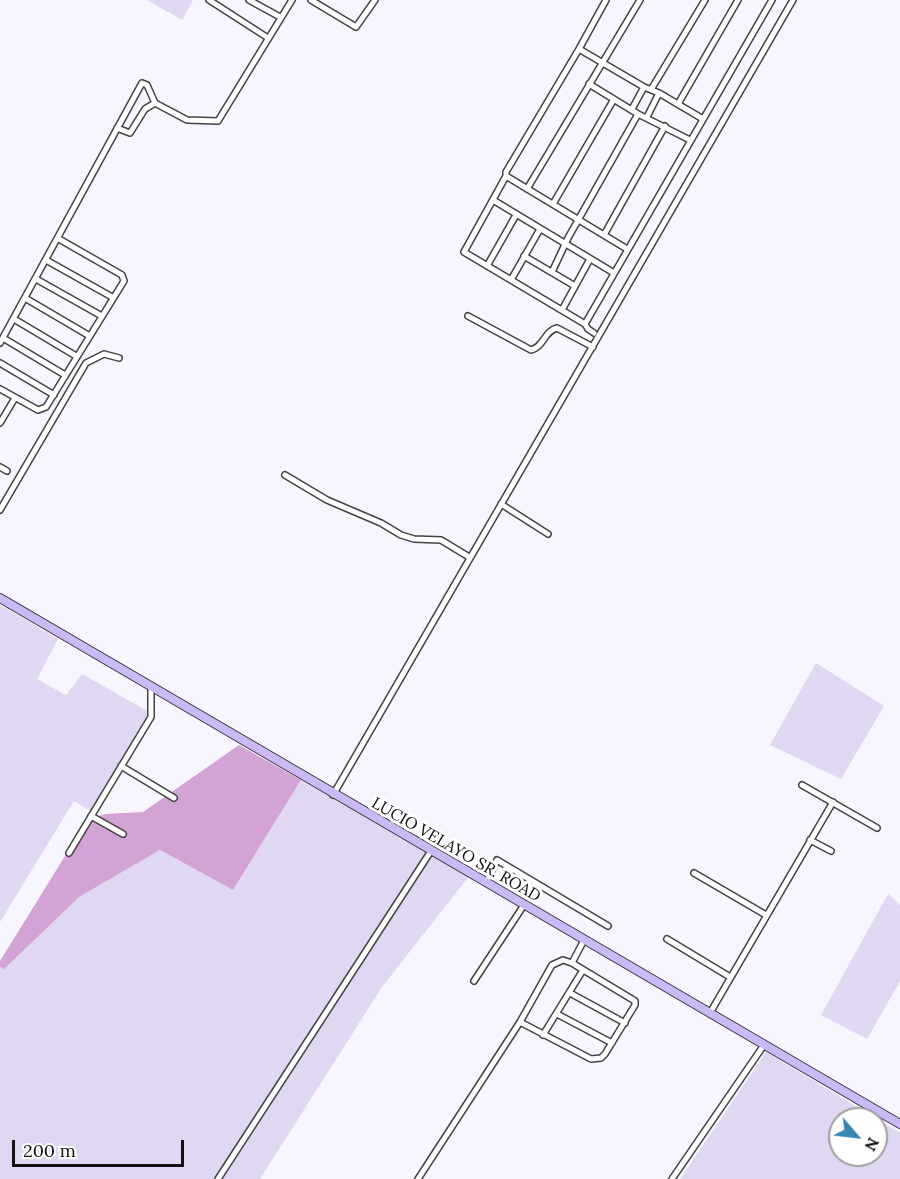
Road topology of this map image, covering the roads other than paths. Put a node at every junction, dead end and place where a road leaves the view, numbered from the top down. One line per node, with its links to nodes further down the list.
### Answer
1 (209, 0): 13 (street)
2 (249, 0): 12 (street)
3 (292, 0): 12 (street)
4 (311, 0): 5 (street)
5 (375, 0)
6 (606, 0): 14 (street)
7 (640, 0): 15 (street)
8 (705, 0): 18 (street)
9 (738, 0): 22 (street)
10 (772, 0): 26 (street)
11 (794, 0): 60 (street)
12 (280, 17): 13 (street)
13 (268, 38): 21 (street)
14 (579, 49): 15 (street); 30 (street)
15 (603, 63): 16 (street); 17 (street)
16 (589, 84): 20 (street); 31 (street)
17 (645, 87): 18 (street); 23 (street)
18 (652, 88): 19 (street)
19 (659, 93): 22 (street); 25 (street)
20 (614, 99): 23 (street); 33 (street)
21 (155, 103): 28 (street); 28 (street)
22 (678, 104): 26 (street)
23 (632, 109): 24 (street)
24 (638, 114): 25 (street); 35 (street)
25 (646, 117): 27 (street)
26 (703, 120): 29 (street)
27 (664, 126): 29 (street); 37 (street)
28 (117, 128): 38 (street)
29 (690, 140): 40 (street)
30 (506, 176): 31 (street); 32 (street)
31 (528, 189): 33 (street)
32 (493, 200): 34 (street); 44 (street)
33 (553, 204): 35 (street)
34 (516, 214): 36 (street); 44 (street)
35 (579, 219): 37 (street); 39 (street)
36 (540, 229): 39 (street); 41 (street)
37 (604, 235): 40 (street)
38 (58, 239): 43 (street); 50 (street)
39 (566, 244): 42 (street); 45 (street)
40 (627, 249): 46 (street)
41 (524, 256): 45 (street); 48 (street)
42 (590, 259): 46 (street); 49 (street)
43 (46, 260): 47 (street); 50 (street)
44 (487, 266): 48 (street)
45 (552, 272): 49 (street)
46 (614, 273): 56 (street)
47 (36, 279): 51 (street); 53 (street)
48 (511, 280): 52 (street)
49 (575, 286): 52 (street)
50 (112, 297): 53 (street)
51 (25, 298): 55 (street); 58 (street)
52 (562, 310): 56 (street)
53 (100, 315): 58 (street)
54 (468, 316): 60 (street)
55 (14, 319): 59 (street); 61 (street)
56 (585, 324): 57 (street)
57 (594, 333)
58 (88, 335): 61 (street)
59 (1, 341): 64 (street)
60 (593, 347): 72 (street)
61 (76, 356): 64 (street)
62 (119, 358): 73 (street)
63 (0, 363): 66 (street)
64 (65, 375): 66 (street)
65 (0, 389): 67 (street)
66 (54, 395): 67 (street)
67 (15, 398): 68 (street)
68 (0, 423)
69 (0, 467): 70 (street)
70 (7, 471)
71 (285, 475): 75 (street)
72 (501, 504): 74 (street); 75 (street)
73 (0, 510)
74 (548, 534)
75 (470, 557): 80 (street)
76 (0, 598): 77 (main road, LUCIO VELAYO SR. ROAD)
77 (152, 688): 78 (street); 80 (main road, LUCIO VELAYO SR. ROAD)
78 (121, 766): 81 (street); 83 (street)
79 (802, 785): 82 (street)
80 (333, 795): 87 (main road, LUCIO VELAYO SR. ROAD)
81 (174, 798)
82 (832, 802): 84 (street); 86 (street)
83 (91, 816): 85 (street); 89 (street)
84 (877, 828)
85 (123, 834)
86 (810, 840): 88 (street); 93 (street)
87 (431, 851): 91 (main road, LUCIO VELAYO SR. ROAD); 110 (street)
88 (831, 851)
89 (69, 853)
90 (694, 873): 93 (street)
91 (486, 883): 92 (main road, LUCIO VELAYO SR. ROAD); 94 (street)
92 (524, 905): 96 (main road, LUCIO VELAYO SR. ROAD); 100 (street)
93 (766, 915): 99 (street)
94 (608, 927)
95 (667, 939): 99 (street)
96 (584, 940): 97 (street); 102 (main road, LUCIO VELAYO SR. ROAD)
97 (572, 963): 98 (street); 104 (street)
98 (583, 970): 101 (street); 105 (street)
99 (730, 977): 102 (street)
100 (474, 981)
101 (570, 993): 103 (street); 105 (street)
102 (710, 1013): 108 (main road, LUCIO VELAYO SR. ROAD)
103 (556, 1014): 106 (street); 107 (street)
104 (520, 1022): 106 (street); 111 (street)
105 (625, 1023): 107 (street)
106 (543, 1035): 107 (street)
107 (612, 1042)
108 (764, 1045): 109 (main road, LUCIO VELAYO SR. ROAD); 112 (street)
109 (900, 1124)
110 (218, 1179)
111 (418, 1179)
112 (672, 1179)

